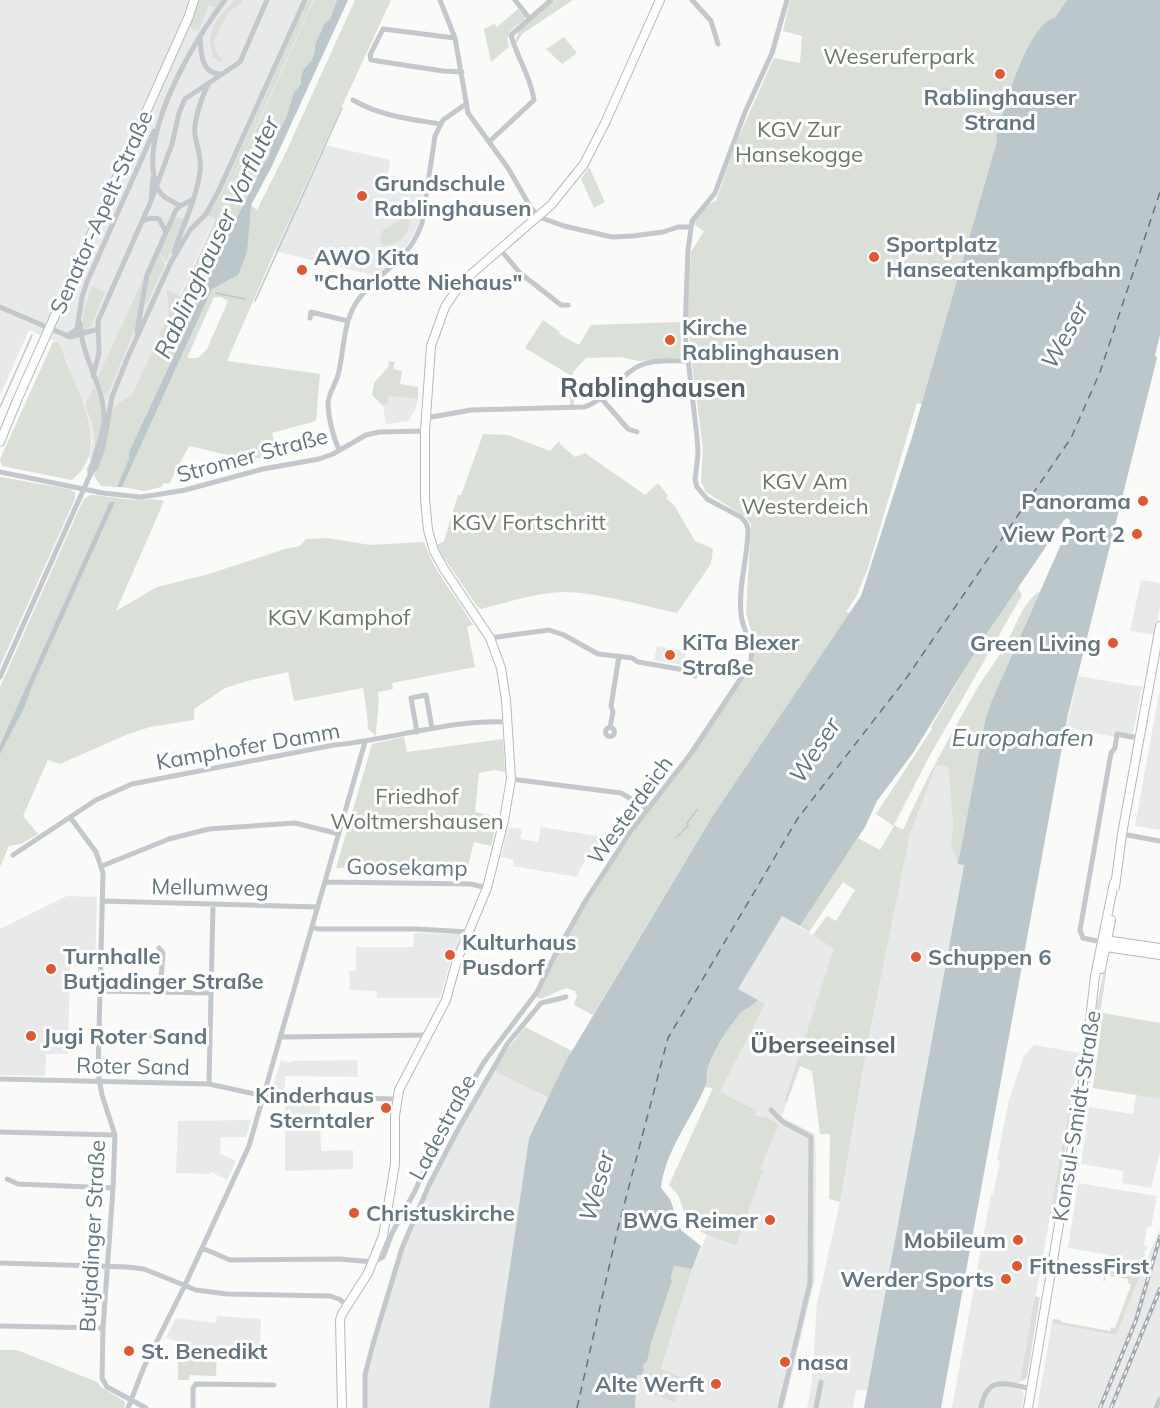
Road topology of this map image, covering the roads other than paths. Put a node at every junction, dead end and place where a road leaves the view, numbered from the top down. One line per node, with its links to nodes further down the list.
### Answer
1 (194, 0): 41 (street, Senator-Apelt-Straße)
2 (225, 0): 12 (street)
3 (267, 0): 16 (street)
4 (305, 0): 35 (street)
5 (440, 0): 13 (street)
6 (515, 0): 11 (street)
7 (551, 0): 11 (street)
8 (660, 0): 30 (street)
9 (692, 0): 14 (street)
10 (787, 0): 32 (street)
11 (529, 18): 24 (street)
12 (200, 36): 16 (street); 22 (street)
13 (455, 38): 15 (street); 15 (street)
14 (718, 44)
15 (462, 72): 19 (street)
16 (223, 74): 17 (street)
17 (210, 82): 26 (street); 27 (street)
18 (353, 100): 23 (street)
19 (466, 104): 20 (street); 21 (street)
20 (468, 113): 21 (street); 24 (street)
21 (451, 114): 23 (street)
22 (158, 124): 25 (street); 38 (street)
23 (440, 124): 40 (street)
24 (490, 141): 30 (street)
25 (154, 171): 26 (street); 28 (street)
26 (158, 188): 28 (street); 29 (street)
27 (192, 200): 29 (street); 35 (street)
28 (151, 201): 31 (street)
29 (180, 206): 33 (street)
30 (538, 217): 32 (street); 34 (street)
31 (143, 221): 33 (street); 42 (street)
32 (690, 227): 46 (street)
33 (166, 232): 45 (street)
34 (500, 249): 36 (street); 51 (street)
35 (171, 262): 45 (street)
36 (568, 305)
37 (0, 307): 41 (street)
38 (80, 308): 43 (street); 44 (street)
39 (310, 318): 40 (street)
40 (348, 321): 57 (street)
41 (49, 329): 44 (street); 52 (street, Senator-Apelt-Straße)
42 (98, 329): 43 (street); 47 (street)
43 (81, 335): 44 (street); 47 (street)
44 (68, 336)
45 (137, 337): 49 (street)
46 (687, 361): 50 (street); 73 (street, Westerdeich)
47 (93, 376): 48 (street)
48 (99, 393): 49 (street); 59 (street)
49 (112, 397): 59 (street)
50 (601, 398): 51 (street); 54 (street)
51 (426, 418): 53 (street)
52 (7, 423): 55 (street, Senator-Apelt-Straße); 56 (street, Senator-Apelt-Straße)
53 (425, 430): 57 (street, Stromer Straße); 62 (street)
54 (637, 432)
55 (0, 434)
56 (0, 442)
57 (339, 450): 60 (street, Stromer Straße)
58 (0, 472): 60 (street, Stromer Straße)
59 (90, 475): 60 (street)
60 (84, 489): 65 (street)
61 (1160, 626): 70 (street, Konsul-Smidt-Straße)
62 (490, 638): 63 (street); 66 (street)
63 (619, 656): 64 (street); 67 (street)
64 (695, 676)
65 (0, 677)
66 (507, 722): 68 (street, Kamphofer Damm); 72 (street)
67 (610, 727)
68 (432, 728): 69 (street, Kamphofer Damm); 69 (street)
69 (417, 732): 71 (street, Kamphofer Damm)
70 (1139, 738): 76 (street, Konsul-Smidt-Straße); 87 (street)
71 (365, 742): 74 (street, Kamphofer Damm); 75 (street)
72 (511, 779): 73 (street); 81 (street)
73 (648, 808): 108 (street, Westerdeich)
74 (70, 817): 78 (street, Kamphofer Damm); 79 (street, Butjadinger Straße)
75 (339, 834): 79 (street); 80 (street)
76 (1122, 834): 77 (street); 87 (street, Konsul-Smidt-Straße)
77 (1160, 840)
78 (13, 855)
79 (102, 866): 82 (street, Butjadinger Straße)
80 (325, 882): 81 (street, Goosekamp); 84 (street)
81 (487, 888): 86 (street)
82 (102, 901): 83 (street, Mellumweg); 91 (street, Butjadinger Straße)
83 (213, 905): 84 (street, Mellumweg); 93 (street)
84 (318, 907): 85 (street)
85 (312, 927): 86 (street); 98 (street)
86 (469, 932): 96 (street)
87 (1105, 943): 89 (street); 90 (street); 121 (street, Konsul-Smidt-Straße)
88 (159, 948): 92 (street)
89 (1160, 948)
90 (1160, 955)
91 (100, 991): 92 (street); 95 (street, Butjadinger Straße)
92 (160, 992): 93 (street)
93 (211, 993): 97 (street)
94 (566, 997): 109 (street, Ladestraße)
95 (99, 1034): 97 (street); 100 (street, Butjadinger Straße)
96 (429, 1035): 98 (street); 103 (street)
97 (210, 1037): 101 (street)
98 (281, 1037): 102 (street)
99 (0, 1079): 100 (street, Roter Sand)
100 (99, 1082): 101 (street, Roter Sand); 106 (street, Butjadinger Straße)
101 (209, 1084): 102 (street, Roter Sand)
102 (264, 1096): 103 (street, Roter Sand); 111 (street)
103 (397, 1099): 112 (street)
104 (771, 1110): 129 (street)
105 (0, 1132): 106 (street)
106 (115, 1135): 110 (street, Butjadinger Straße)
107 (7, 1179): 110 (street)
108 (420, 1180): 109 (street); 112 (street, Westerdeich)
109 (429, 1185): 128 (street, Ladestraße)
110 (113, 1188): 114 (street, Butjadinger Straße)
111 (202, 1248): 112 (street); 115 (street)
112 (373, 1262): 116 (street)
113 (0, 1263): 114 (street)
114 (107, 1265): 115 (street); 118 (street, Butjadinger Straße)
115 (185, 1285): 116 (street); 123 (street)
116 (347, 1305): 127 (street)
117 (0, 1326): 118 (street)
118 (103, 1328): 123 (street, Butjadinger Straße)
119 (821, 1382): 130 (street)
120 (274, 1385): 126 (street)
121 (1032, 1389): 131 (street); 132 (street, Konsul-Smidt-Straße)
122 (1160, 1398): 133 (street)
123 (131, 1400): 124 (street); 125 (street)
124 (128, 1408)
125 (146, 1408)
126 (193, 1408)
127 (342, 1408)
128 (365, 1408)
129 (780, 1408)
130 (816, 1408)
131 (981, 1408)
132 (1028, 1408)
133 (1156, 1408)

